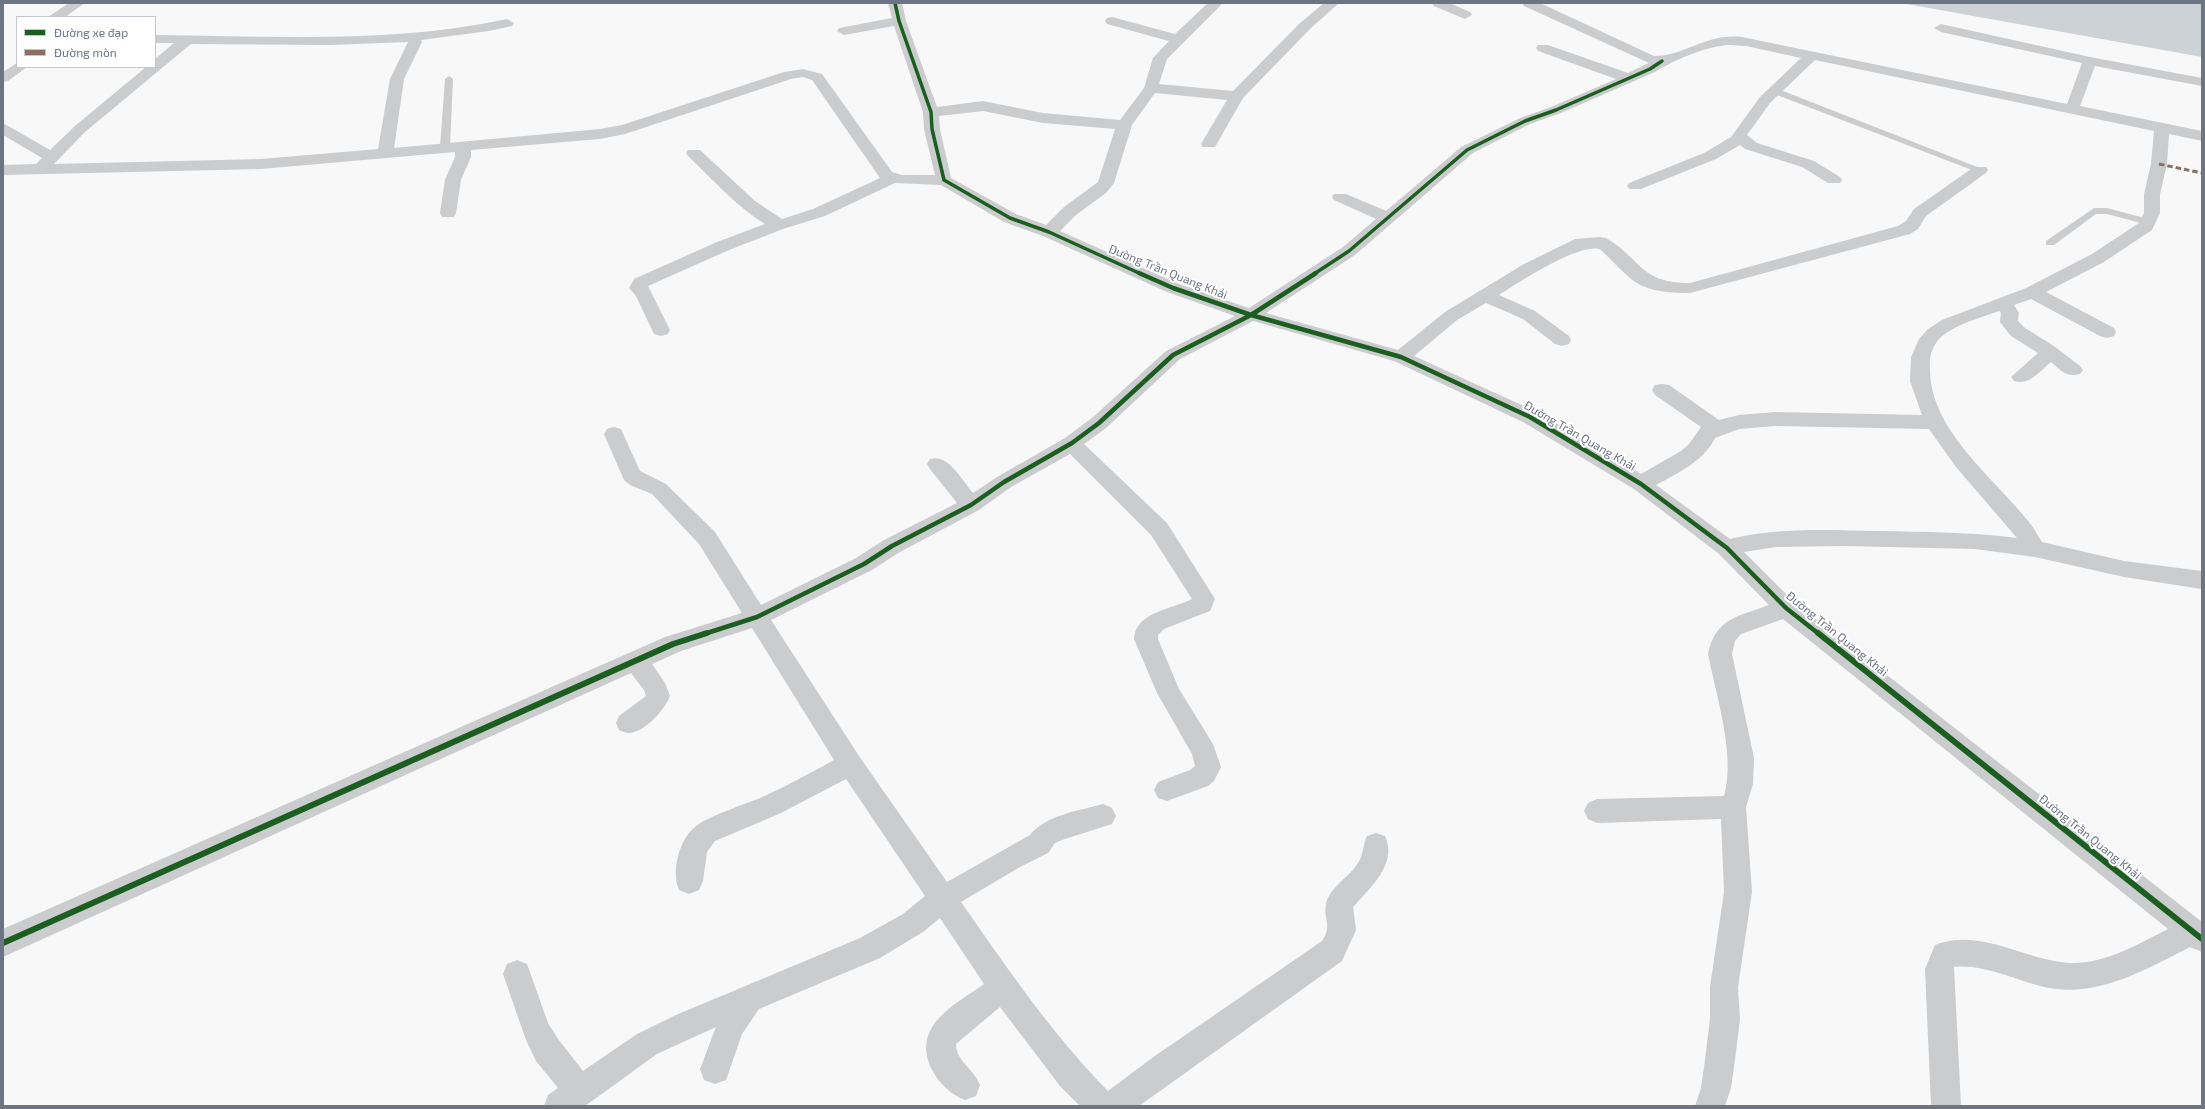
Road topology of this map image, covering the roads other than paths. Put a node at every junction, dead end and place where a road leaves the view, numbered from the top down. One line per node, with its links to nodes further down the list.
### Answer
1 (78, 3): 8 (street)
2 (1216, 3): 15 (street)
3 (1332, 3): 30 (street)
4 (1439, 3): 7 (street)
5 (1529, 3): 19 (street)
6 (897, 12): 12 (street); 32 (street)
7 (1465, 15)
8 (57, 16)
9 (1112, 22): 15 (street)
10 (507, 23): 13 (street)
11 (1941, 28): 20 (street)
12 (844, 31)
13 (412, 37): 16 (street); 41 (street)
14 (156, 39): 16 (street)
15 (1178, 39): 28 (street)
16 (188, 40): 21 (street)
17 (1543, 48): 25 (street)
18 (1812, 55): 19 (street); 29 (street); 31 (street)
19 (1662, 61): 25 (street)
20 (2090, 61): 27 (street); 31 (street)
21 (156, 66)
22 (18, 68): 24 (street)
23 (154, 68): 43 (street)
24 (3, 78)
25 (1628, 78): 52 (street)
26 (448, 79): 40 (lane)
27 (2202, 82)
28 (1151, 88): 30 (street); 33 (street)
29 (1775, 91): 37 (street); 45 (lane)
30 (1237, 96): 38 (street)
31 (2072, 109): 35 (street)
32 (931, 112): 33 (street); 47 (street)
33 (1124, 125): 55 (street)
34 (3, 128): 43 (street)
35 (2162, 129): 36 (street); 53 (street)
36 (2202, 136)
37 (1739, 139): 48 (street); 49 (street)
38 (1209, 144)
39 (463, 146): 40 (street); 46 (street); 51 (street)
40 (445, 147): 41 (street)
41 (385, 152): 43 (street)
42 (694, 153): 54 (street)
43 (46, 163): 44 (street)
44 (3, 170)
45 (1980, 170): 58 (street)
46 (893, 178): 47 (street); 54 (street)
47 (944, 180): 55 (street, Đường Trần Quang Khải)
48 (1834, 180)
49 (1635, 186)
50 (1340, 197): 52 (street)
51 (448, 213)
52 (1386, 218): 60 (street)
53 (2148, 222): 56 (lane); 57 (street)
54 (780, 224): 61 (street)
55 (1049, 232): 60 (street, Đường Trần Quang Khải)
56 (2050, 243)
57 (2032, 292): 59 (street); 62 (street)
58 (1486, 296): 63 (street); 65 (street)
59 (2003, 304): 64 (street); 69 (street)
60 (1251, 316): 65 (street, Đường Trần Quang Khải); 72 (street)
61 (660, 330)
62 (2107, 332)
63 (1562, 340)
64 (2050, 353): 66 (street); 67 (street)
65 (1402, 357): 74 (street, Đường Trần Quang Khải)
66 (2073, 370)
67 (2021, 377)
68 (1662, 390): 70 (street)
69 (1935, 423): 70 (street); 77 (street)
70 (1716, 428): 74 (street)
71 (614, 434): 80 (street)
72 (1072, 443): 75 (street); 84 (street)
73 (937, 464): 75 (street)
74 (1641, 484): 76 (street, Đường Trần Quang Khải)
75 (971, 504): 80 (street)
76 (1727, 548): 77 (street); 79 (street, Đường Trần Quang Khải)
77 (2034, 549): 78 (street)
78 (2202, 580)
79 (1786, 608): 85 (street); 91 (street, Đường Trần Quang Khải)
80 (757, 617): 81 (street); 83 (street)
81 (636, 662): 82 (street); 92 (street)
82 (628, 723)
83 (850, 764): 89 (street); 90 (street)
84 (1167, 790)
85 (1733, 807): 86 (street); 101 (street)
86 (1597, 811)
87 (1103, 816): 90 (street)
88 (1376, 845): 100 (street)
89 (689, 881)
90 (942, 899): 94 (street); 95 (street)
91 (2197, 935): 102 (street)
92 (7, 943)
93 (517, 974): 98 (street)
94 (1003, 987): 97 (street); 99 (street)
95 (750, 998): 96 (street); 98 (street)
96 (715, 1069)
97 (965, 1085)
98 (570, 1098)
99 (1101, 1106)
100 (1114, 1106)
101 (1710, 1106)
102 (1946, 1106)

